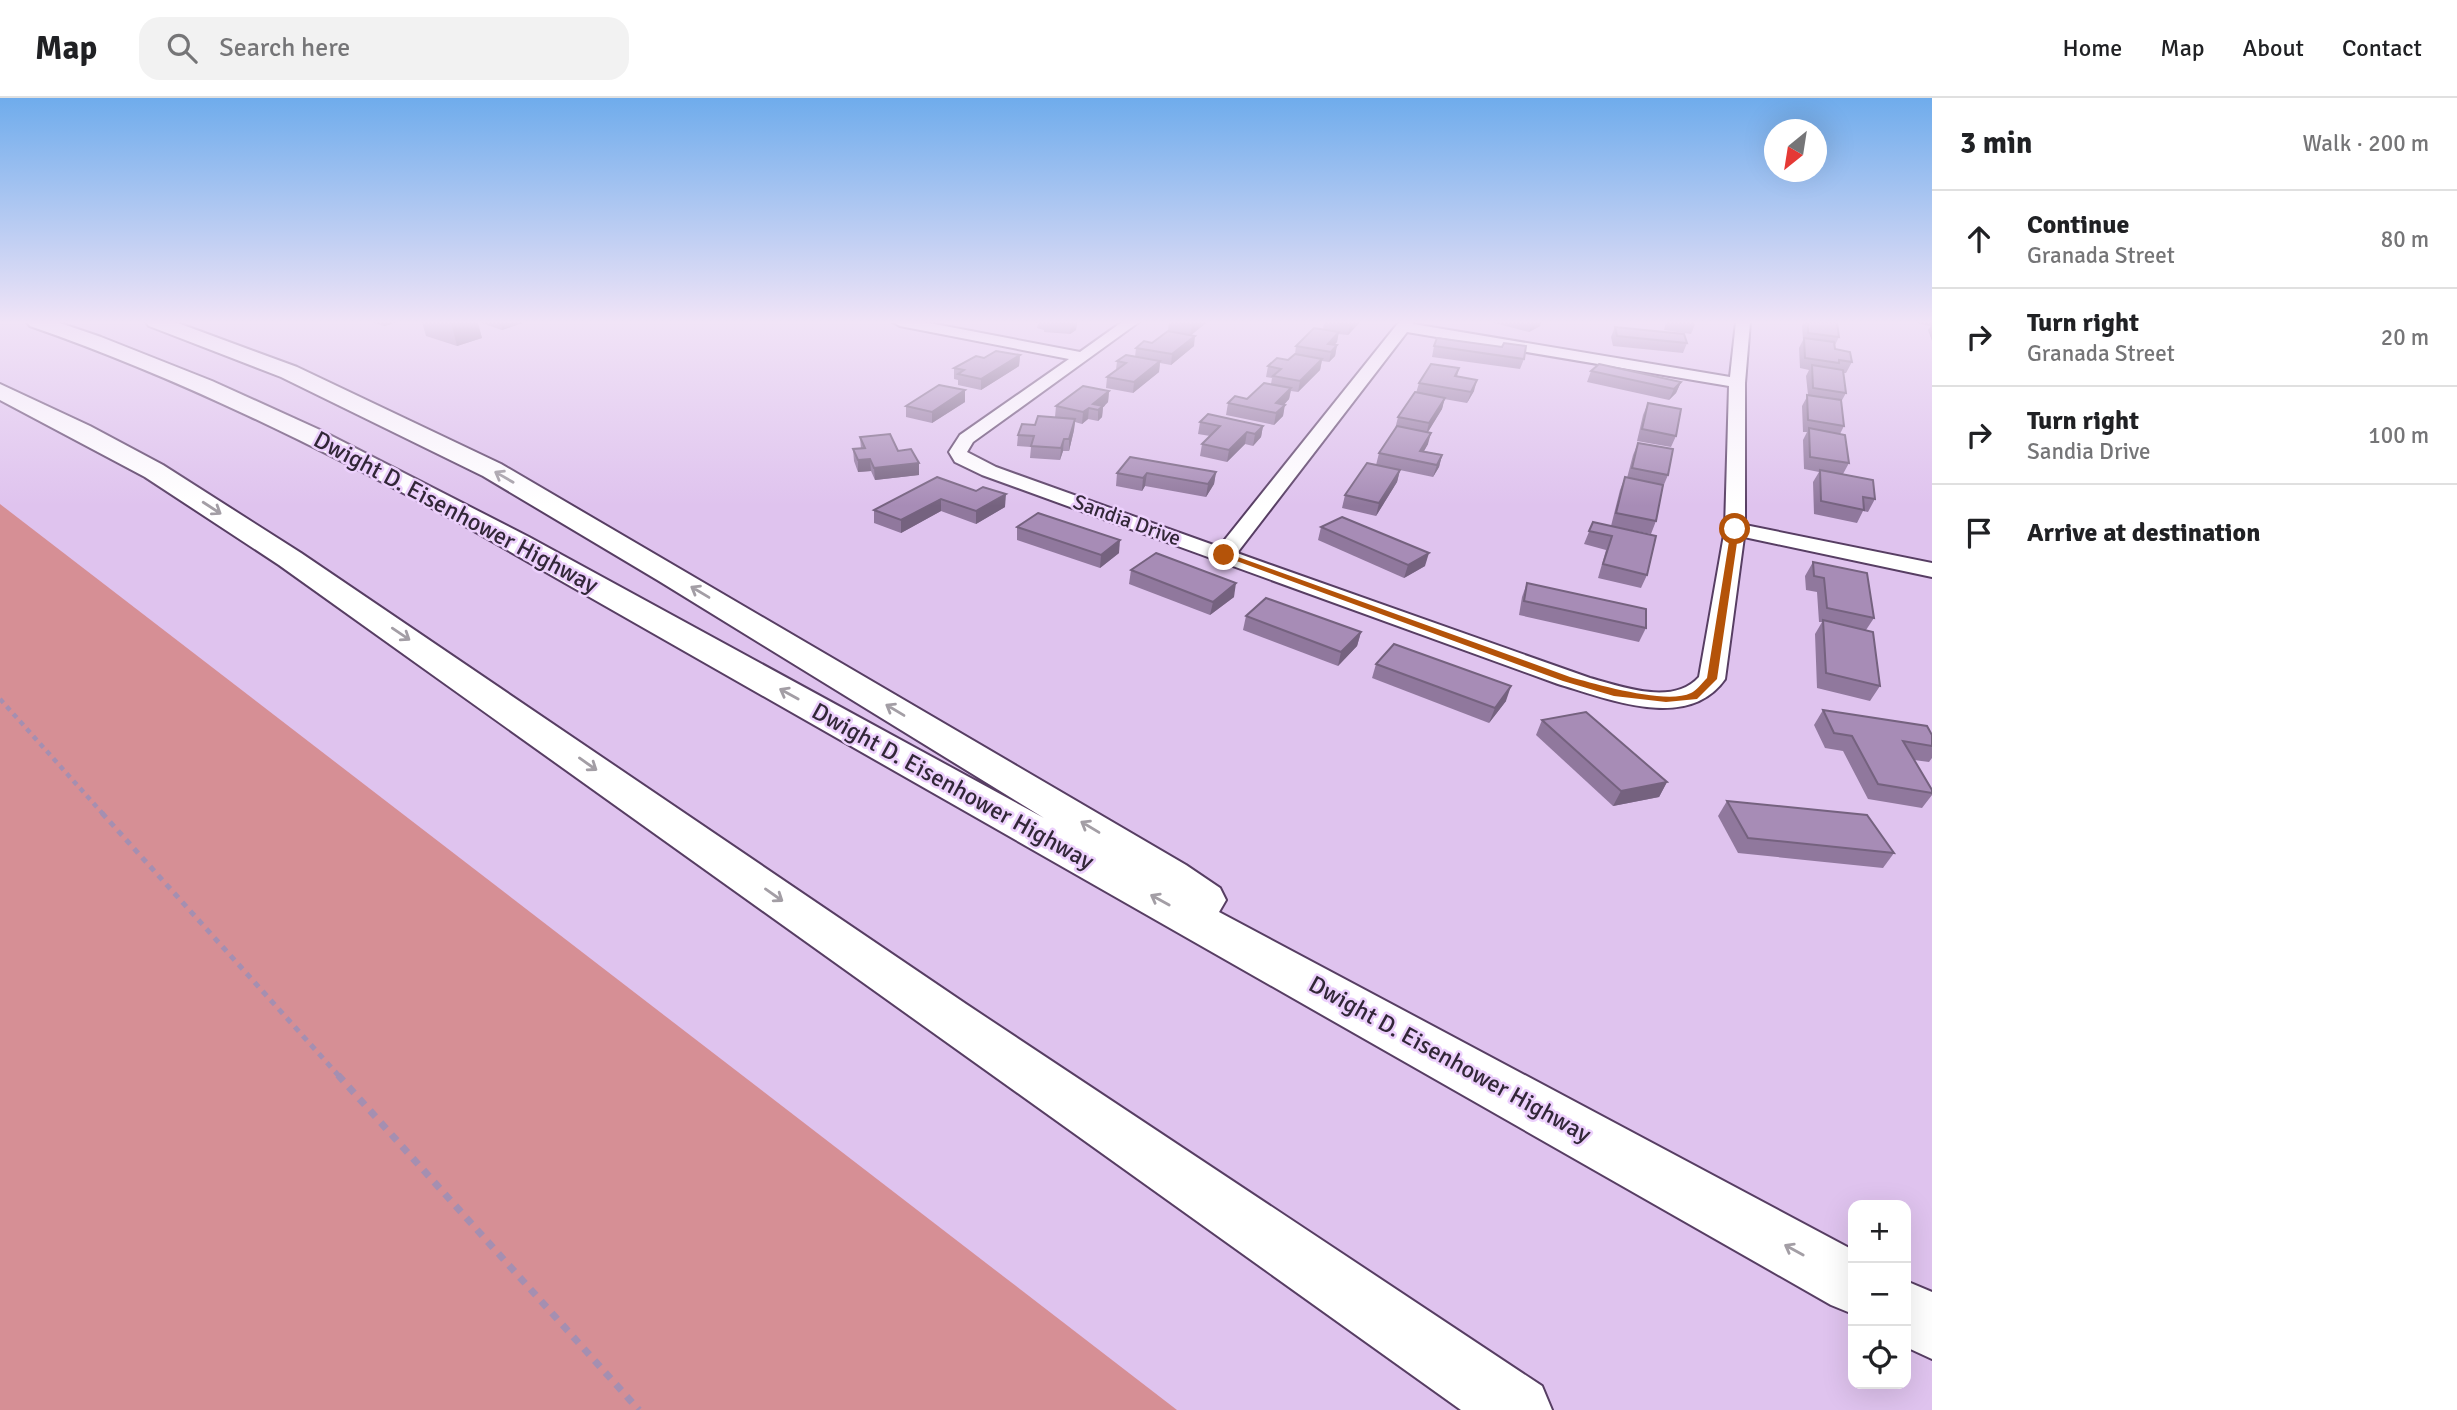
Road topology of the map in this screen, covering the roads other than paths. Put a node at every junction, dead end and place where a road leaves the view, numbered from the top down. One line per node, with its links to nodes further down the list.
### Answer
1 (201, 383): 12 (highway, Dwight D. Eisenhower Highway, one-way to 1)
2 (314, 383): 12 (highway, one-way to 2)
3 (1045, 383): 10 (street, Sandia Drive)
4 (1359, 383): 10 (street)
5 (1737, 383): 9 (street)
6 (0, 391): 8 (highway)
7 (0, 407): 8 (highway)
8 (154, 471): 16 (highway, one-way to 16)
9 (1735, 529): 10 (street, Sandia Drive); 11 (street)
10 (1224, 555)
11 (1932, 570)
12 (1327, 991): 13 (highway, Dwight D. Eisenhower Highway, one-way to 12)
13 (1848, 1280)
14 (1911, 1315): 15 (highway)
15 (1932, 1327)
16 (1518, 1410)

